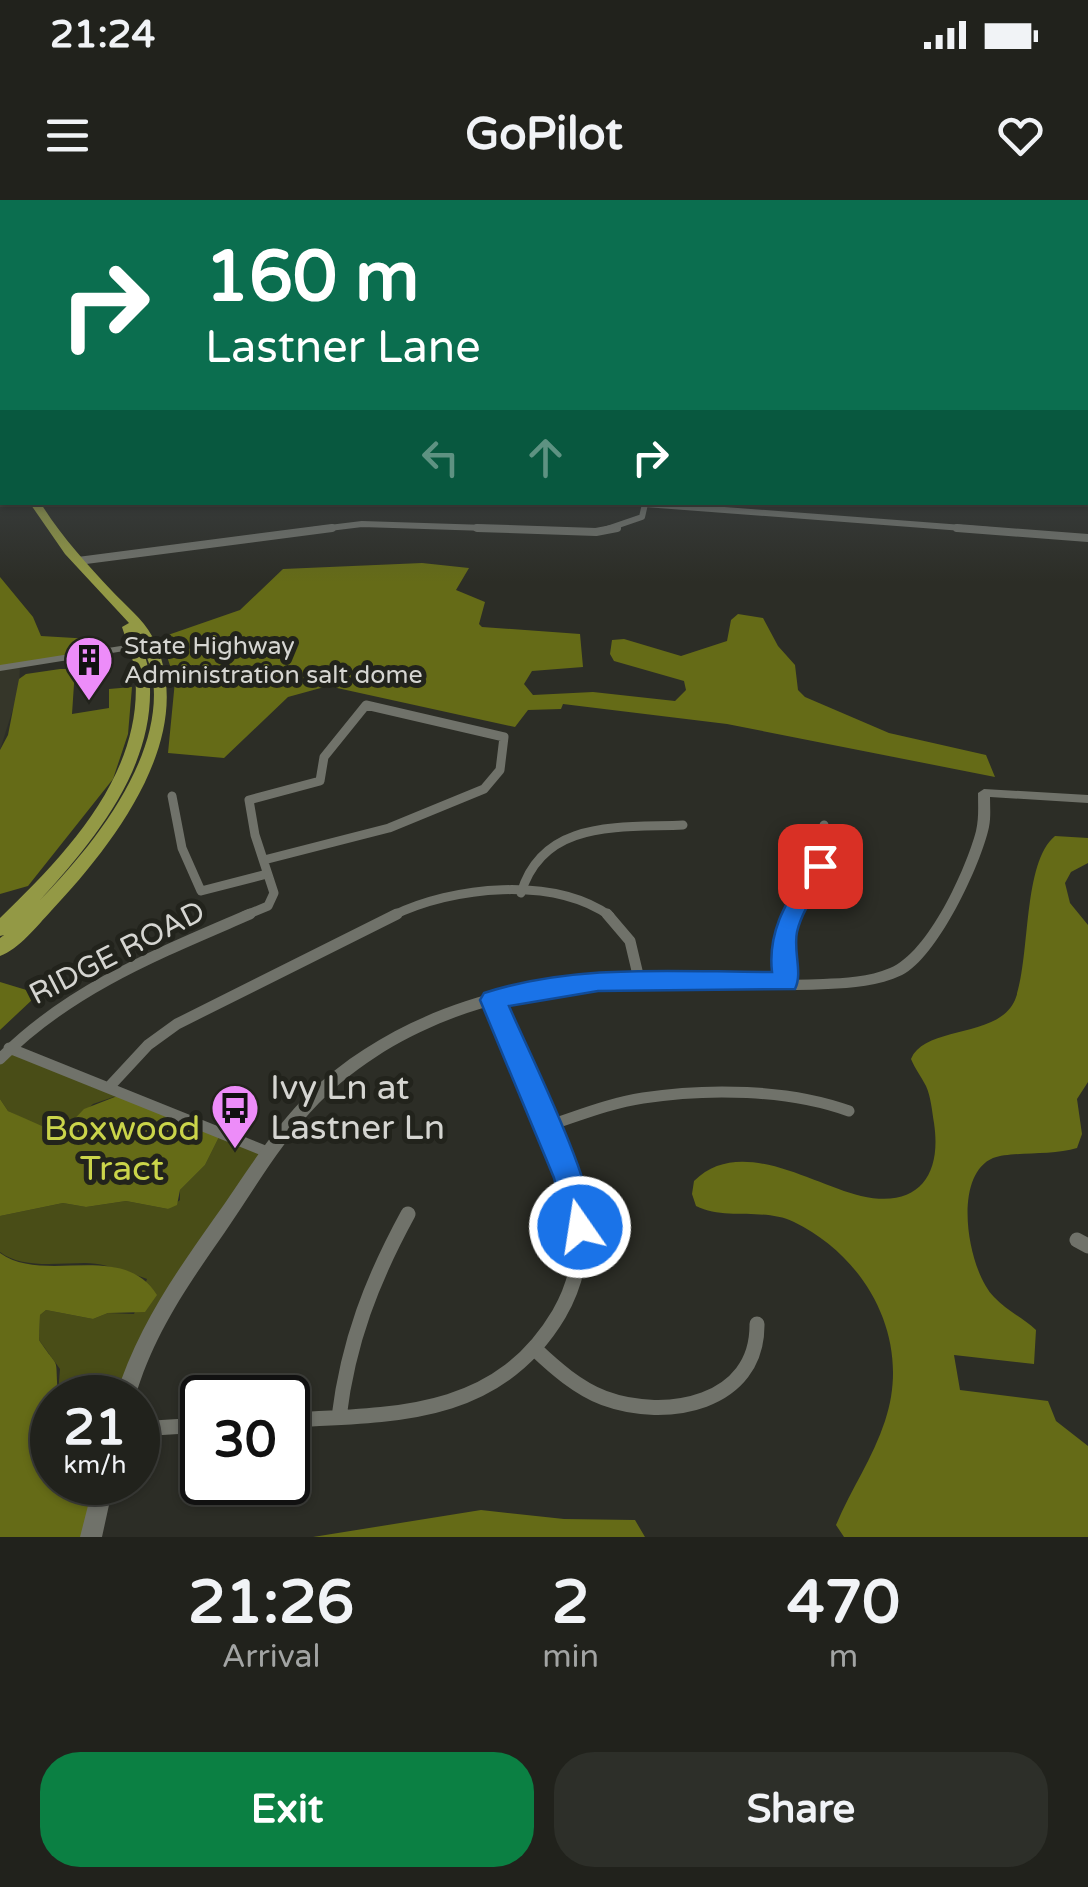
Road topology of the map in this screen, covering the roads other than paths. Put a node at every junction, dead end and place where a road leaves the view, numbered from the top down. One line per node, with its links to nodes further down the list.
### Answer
1 (36, 505): 5 (main road)
2 (645, 505): 5 (street)
3 (658, 505): 4 (street)
4 (1088, 538)
5 (78, 561): 6 (main road)
6 (143, 646): 7 (street); 14 (main road); 18 (main road)
7 (0, 668)
8 (172, 796): 13 (street)
9 (1088, 799): 20 (street)
10 (824, 824): 20 (street)
11 (683, 825): 15 (street)
12 (264, 860): 12 (street); 13 (street)
13 (267, 874): 22 (street, RIDGE ROAD)
14 (36, 892): 16 (main road); 17 (main road)
15 (521, 893): 19 (street); 23 (street)
16 (0, 913)
17 (0, 928)
18 (0, 948)
19 (639, 979): 20 (street); 21 (street)
20 (786, 982)
21 (493, 1000): 25 (street); 26 (street)
22 (5, 1053): 23 (street)
23 (110, 1086): 26 (street)
24 (849, 1111): 25 (street)
25 (547, 1126): 29 (street)
26 (270, 1153): 30 (street)
27 (408, 1214): 31 (street)
28 (757, 1324): 29 (street)
29 (535, 1348): 31 (street)
30 (133, 1375)
31 (340, 1417): 32 (street)
32 (310, 1419)
33 (99, 1505): 34 (street)
34 (91, 1537)

